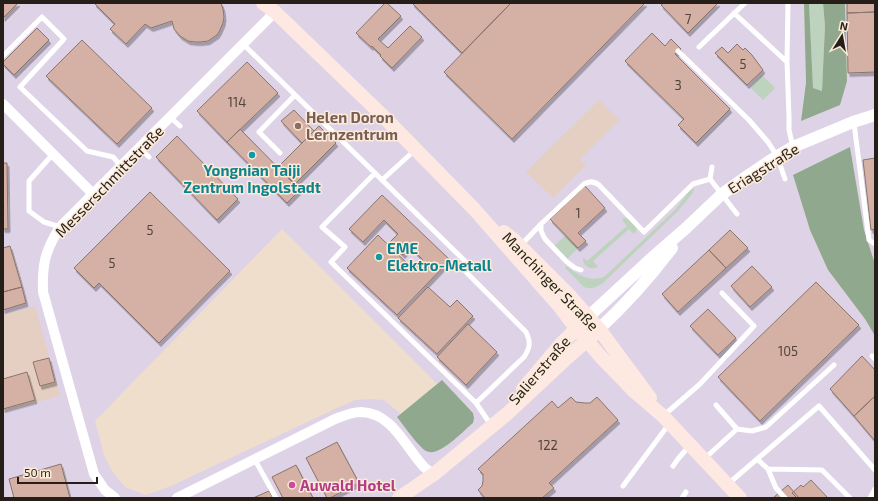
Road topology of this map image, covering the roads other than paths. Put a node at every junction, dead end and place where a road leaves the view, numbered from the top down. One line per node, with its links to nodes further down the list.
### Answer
1 (263, 3): 4 (main road, Manchinger Straße)
2 (745, 3): 5 (lane)
3 (788, 3): 10 (lane)
4 (272, 7): 6 (street, Messerschmittstraße); 19 (main road, Manchinger Straße)
5 (734, 13): 7 (lane); 10 (lane)
6 (243, 44): 11 (lane); 14 (street, Messerschmittstraße)
7 (699, 47)
8 (678, 51): 22 (lane)
9 (3, 56): 24 (lane)
10 (787, 62): 17 (lane)
11 (295, 95): 20 (lane); 26 (lane)
12 (3, 104): 21 (street)
13 (875, 115): 15 (street, Eriagstraße)
14 (170, 117): 16 (lane); 18 (street, Messerschmittstraße)
15 (853, 122): 17 (street, Eriagstraße); 37 (lane)
16 (180, 126)
17 (793, 147): 22 (street, Eriagstraße)
18 (139, 148): 23 (lane); 24 (street, Messerschmittstraße)
19 (415, 149): 29 (lane); 32 (main road, Manchinger Straße)
20 (280, 153)
21 (53, 154): 30 (street); 35 (lane)
22 (777, 156): 28 (lane); 31 (street, Eriagstraße)
23 (148, 157)
24 (122, 166): 30 (street, Messerschmittstraße)
25 (712, 167): 27 (lane)
26 (375, 173): 29 (lane); 46 (lane)
27 (710, 179): 31 (lane); 34 (lane)
28 (785, 179)
29 (382, 180): 46 (lane)
30 (93, 194): 35 (street, Messerschmittstraße)
31 (722, 194): 33 (lane); 36 (street, Eriagstraße)
32 (475, 210): 38 (main road, Manchinger Straße); 42 (main road, Manchinger Straße)
33 (737, 214)
34 (541, 224): 38 (lane); 39 (lane)
35 (60, 227): 63 (street, Messerschmittstraße)
36 (685, 229): 41 (street, Eriagstraße); 43 (street, Eriagstraße)
37 (875, 244)
38 (520, 246): 41 (main road, Manchinger Straße)
39 (581, 270)
40 (722, 293): 48 (lane)
41 (588, 317): 42 (main road, Salierstraße); 43 (main road, Manchinger Straße)
42 (576, 328): 44 (main road, Manchinger Straße); 49 (main road, Salierstraße)
43 (599, 329): 44 (main road, Eriagstraße); 48 (main road, Manchinger Straße)
44 (587, 341): 48 (main road, Manchinger Straße); 49 (main road, Salierstraße)
45 (834, 365): 50 (lane)
46 (476, 403): 49 (lane)
47 (716, 405): 50 (lane)
48 (666, 420): 51 (main road, Manchinger Straße); 60 (lane)
49 (492, 426): 58 (main road, Salierstraße)
50 (737, 429): 52 (lane)
51 (690, 445): 52 (main road, Manchinger Straße); 55 (lane)
52 (703, 459): 59 (main road, Manchinger Straße)
53 (757, 459): 56 (lane); 57 (lane); 59 (lane)
54 (255, 460): 58 (street); 64 (street); 65 (lane)
55 (673, 466)
56 (768, 469): 69 (lane); 70 (lane)
57 (875, 470)
58 (434, 474): 66 (main road, Salierstraße)
59 (727, 484): 68 (main road, Manchinger Straße)
60 (623, 486)
61 (875, 489): 71 (lane)
62 (686, 492): 67 (lane)
63 (115, 498)
64 (177, 498)
65 (276, 498)
66 (399, 498)
67 (682, 498)
68 (740, 498)
69 (785, 498)
70 (850, 498)
71 (870, 498)

